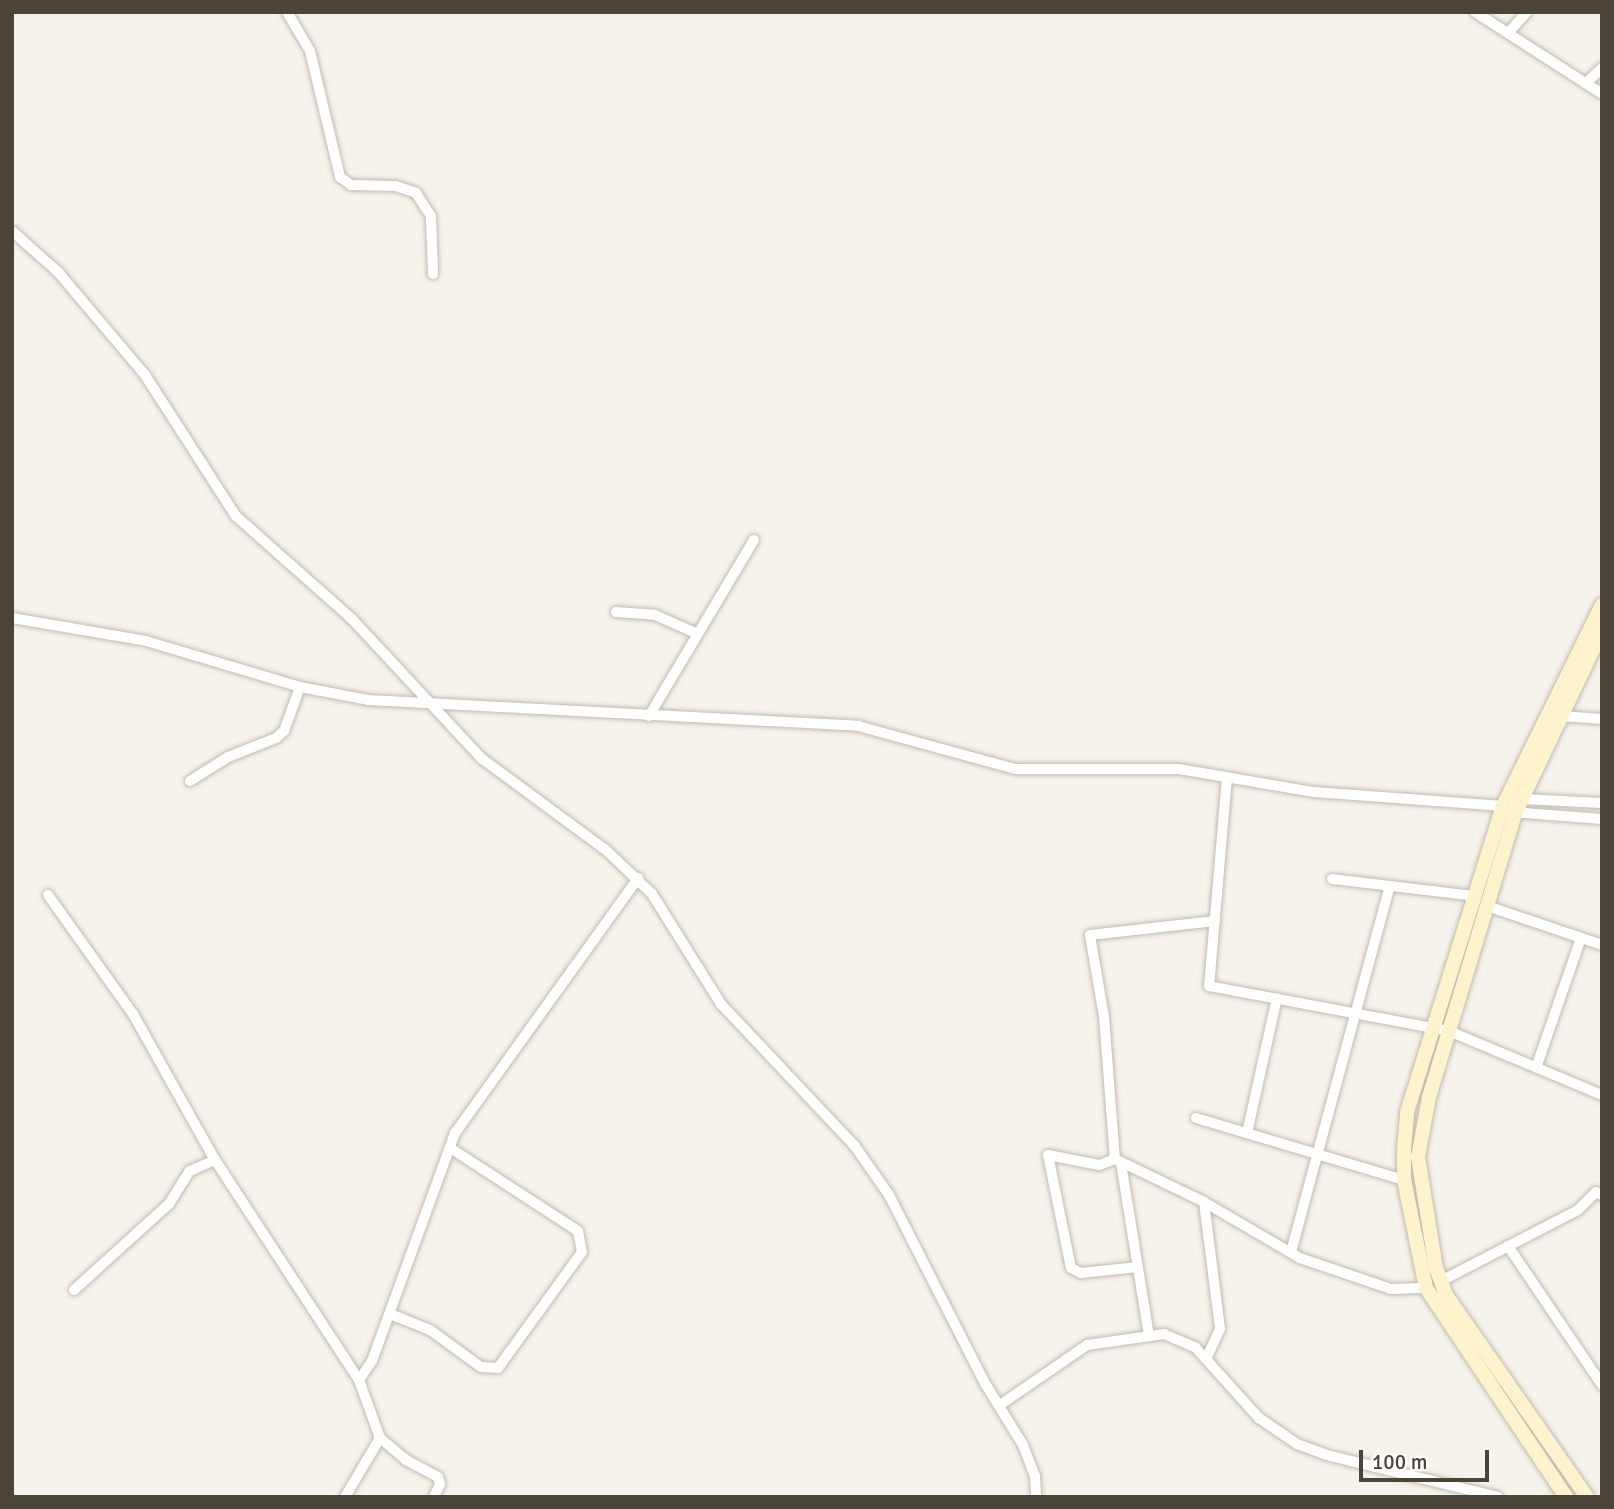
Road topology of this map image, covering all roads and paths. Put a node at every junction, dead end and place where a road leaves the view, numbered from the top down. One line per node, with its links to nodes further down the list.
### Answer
1 (287, 12): 9 (street)
2 (1475, 12): 4 (street)
3 (1527, 12): 4 (street)
4 (1508, 33): 6 (street)
5 (1602, 68): 6 (street)
6 (1586, 83): 7 (street)
7 (1602, 94)
8 (12, 231): 17 (street)
9 (433, 274)
10 (754, 540): 14 (street)
11 (1602, 605): 25 (street)
12 (616, 612): 14 (street)
13 (12, 618): 16 (street)
14 (698, 634): 18 (street)
15 (1600, 638): 19 (street)
16 (300, 687): 17 (street); 22 (street)
17 (432, 706): 18 (street); 27 (street)
18 (649, 716): 21 (street)
19 (1562, 716): 20 (street); 23 (street)
20 (1602, 719)
21 (1227, 777): 25 (street); 32 (street)
22 (190, 781)
23 (1522, 799): 24 (street); 25 (street)
24 (1602, 803)
25 (1509, 810): 26 (street); 31 (street)
26 (1602, 819)
27 (638, 878): 43 (street); 61 (street)
28 (1332, 879): 29 (street)
29 (1390, 886): 31 (street); 36 (street)
30 (48, 895): 45 (street)
31 (1481, 901): 33 (street); 37 (street); 38 (street)
32 (1215, 921): 35 (street); 46 (street)
33 (1581, 939): 34 (street); 39 (street)
34 (1602, 945)
35 (1277, 998): 36 (street); 42 (street)
36 (1357, 1012): 37 (street); 44 (street)
37 (1434, 1027): 38 (street); 47 (street)
38 (1449, 1031): 39 (street); 53 (street)
39 (1537, 1065): 40 (street)
40 (1602, 1095)
41 (1196, 1118): 42 (street)
42 (1247, 1133): 44 (street)
43 (450, 1148): 56 (street); 56 (street)
44 (1314, 1153): 47 (street); 51 (street)
45 (215, 1160): 55 (street); 59 (street)
46 (1118, 1161): 49 (street); 52 (street); 52 (street)
47 (1404, 1180): 54 (street)
48 (1602, 1195): 50 (street)
49 (1204, 1202): 51 (street); 58 (street)
50 (1508, 1247): 53 (street); 60 (street)
51 (1291, 1252): 54 (street)
52 (1138, 1267): 57 (street)
53 (1441, 1281): 69 (street)
54 (1426, 1288): 68 (street)
55 (74, 1290)
56 (390, 1314): 59 (street)
57 (1149, 1335): 58 (street); 61 (street)
58 (1206, 1359): 63 (street)
59 (359, 1380): 62 (street)
60 (1602, 1385)
61 (1000, 1405): 66 (street)
62 (380, 1438): 64 (street); 65 (street)
63 (1455, 1492): 67 (street)
64 (345, 1497)
65 (434, 1497)
66 (1036, 1497)
67 (1498, 1497)
68 (1566, 1497)
69 (1587, 1497)

